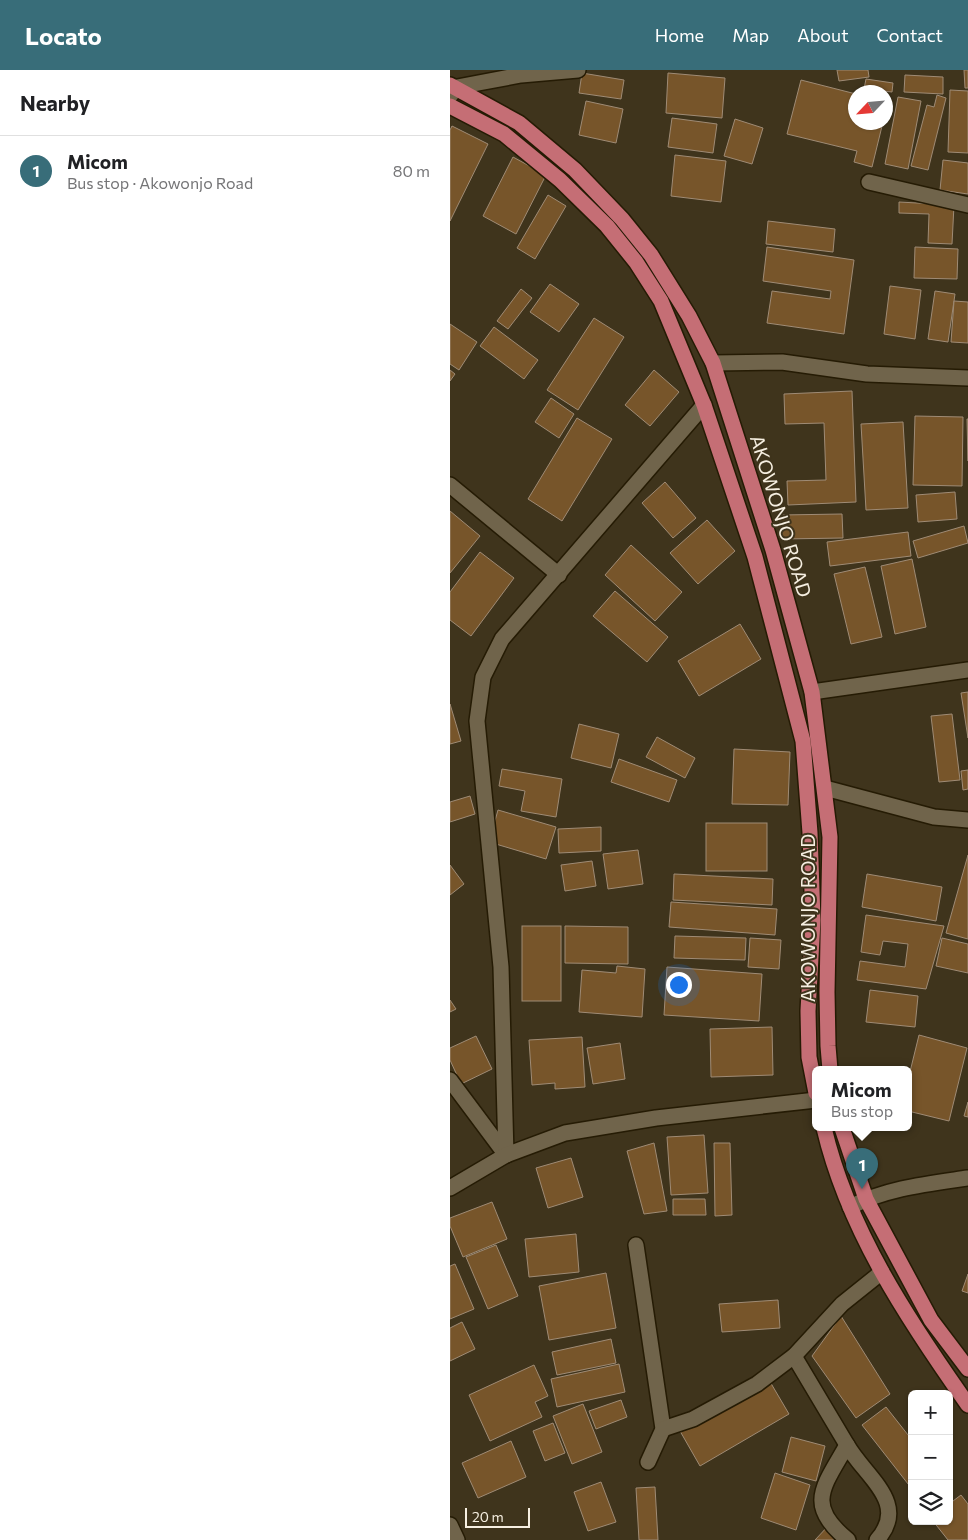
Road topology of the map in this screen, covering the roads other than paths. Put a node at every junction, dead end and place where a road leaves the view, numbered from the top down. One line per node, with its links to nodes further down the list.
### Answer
1 (578, 70): 2 (street)
2 (452, 89): 6 (main road, AKOWONJO ROAD)
3 (450, 106): 8 (main road, AKOWONJO ROAD)
4 (869, 182): 5 (street)
5 (968, 205)
6 (713, 363): 7 (street); 12 (main road, AKOWONJO ROAD)
7 (968, 378)
8 (704, 404): 10 (street); 16 (main road, AKOWONJO ROAD)
9 (450, 485): 10 (street)
10 (559, 575): 21 (street)
11 (968, 670): 12 (street)
12 (812, 692): 13 (main road, AKOWONJO ROAD)
13 (825, 788): 14 (street); 15 (main road, AKOWONJO ROAD)
14 (968, 820)
15 (830, 1066)
16 (812, 1072)
17 (450, 1080): 21 (street)
18 (812, 1100): 21 (street)
19 (825, 1131): 25 (main road)
20 (843, 1131): 24 (main road)
21 (506, 1155): 23 (street)
22 (968, 1178): 24 (street)
23 (450, 1188)
24 (866, 1199): 25 (street); 29 (main road)
25 (850, 1207): 27 (main road)
26 (636, 1245): 31 (street)
27 (882, 1272): 28 (street); 30 (main road)
28 (794, 1356): 31 (street); 32 (street)
29 (968, 1369)
30 (968, 1405)
31 (663, 1429): 33 (street)
32 (847, 1445): 36 (street); 37 (street)
33 (648, 1462)
34 (450, 1525): 35 (street)
35 (457, 1540)
36 (848, 1540)
37 (877, 1540)

